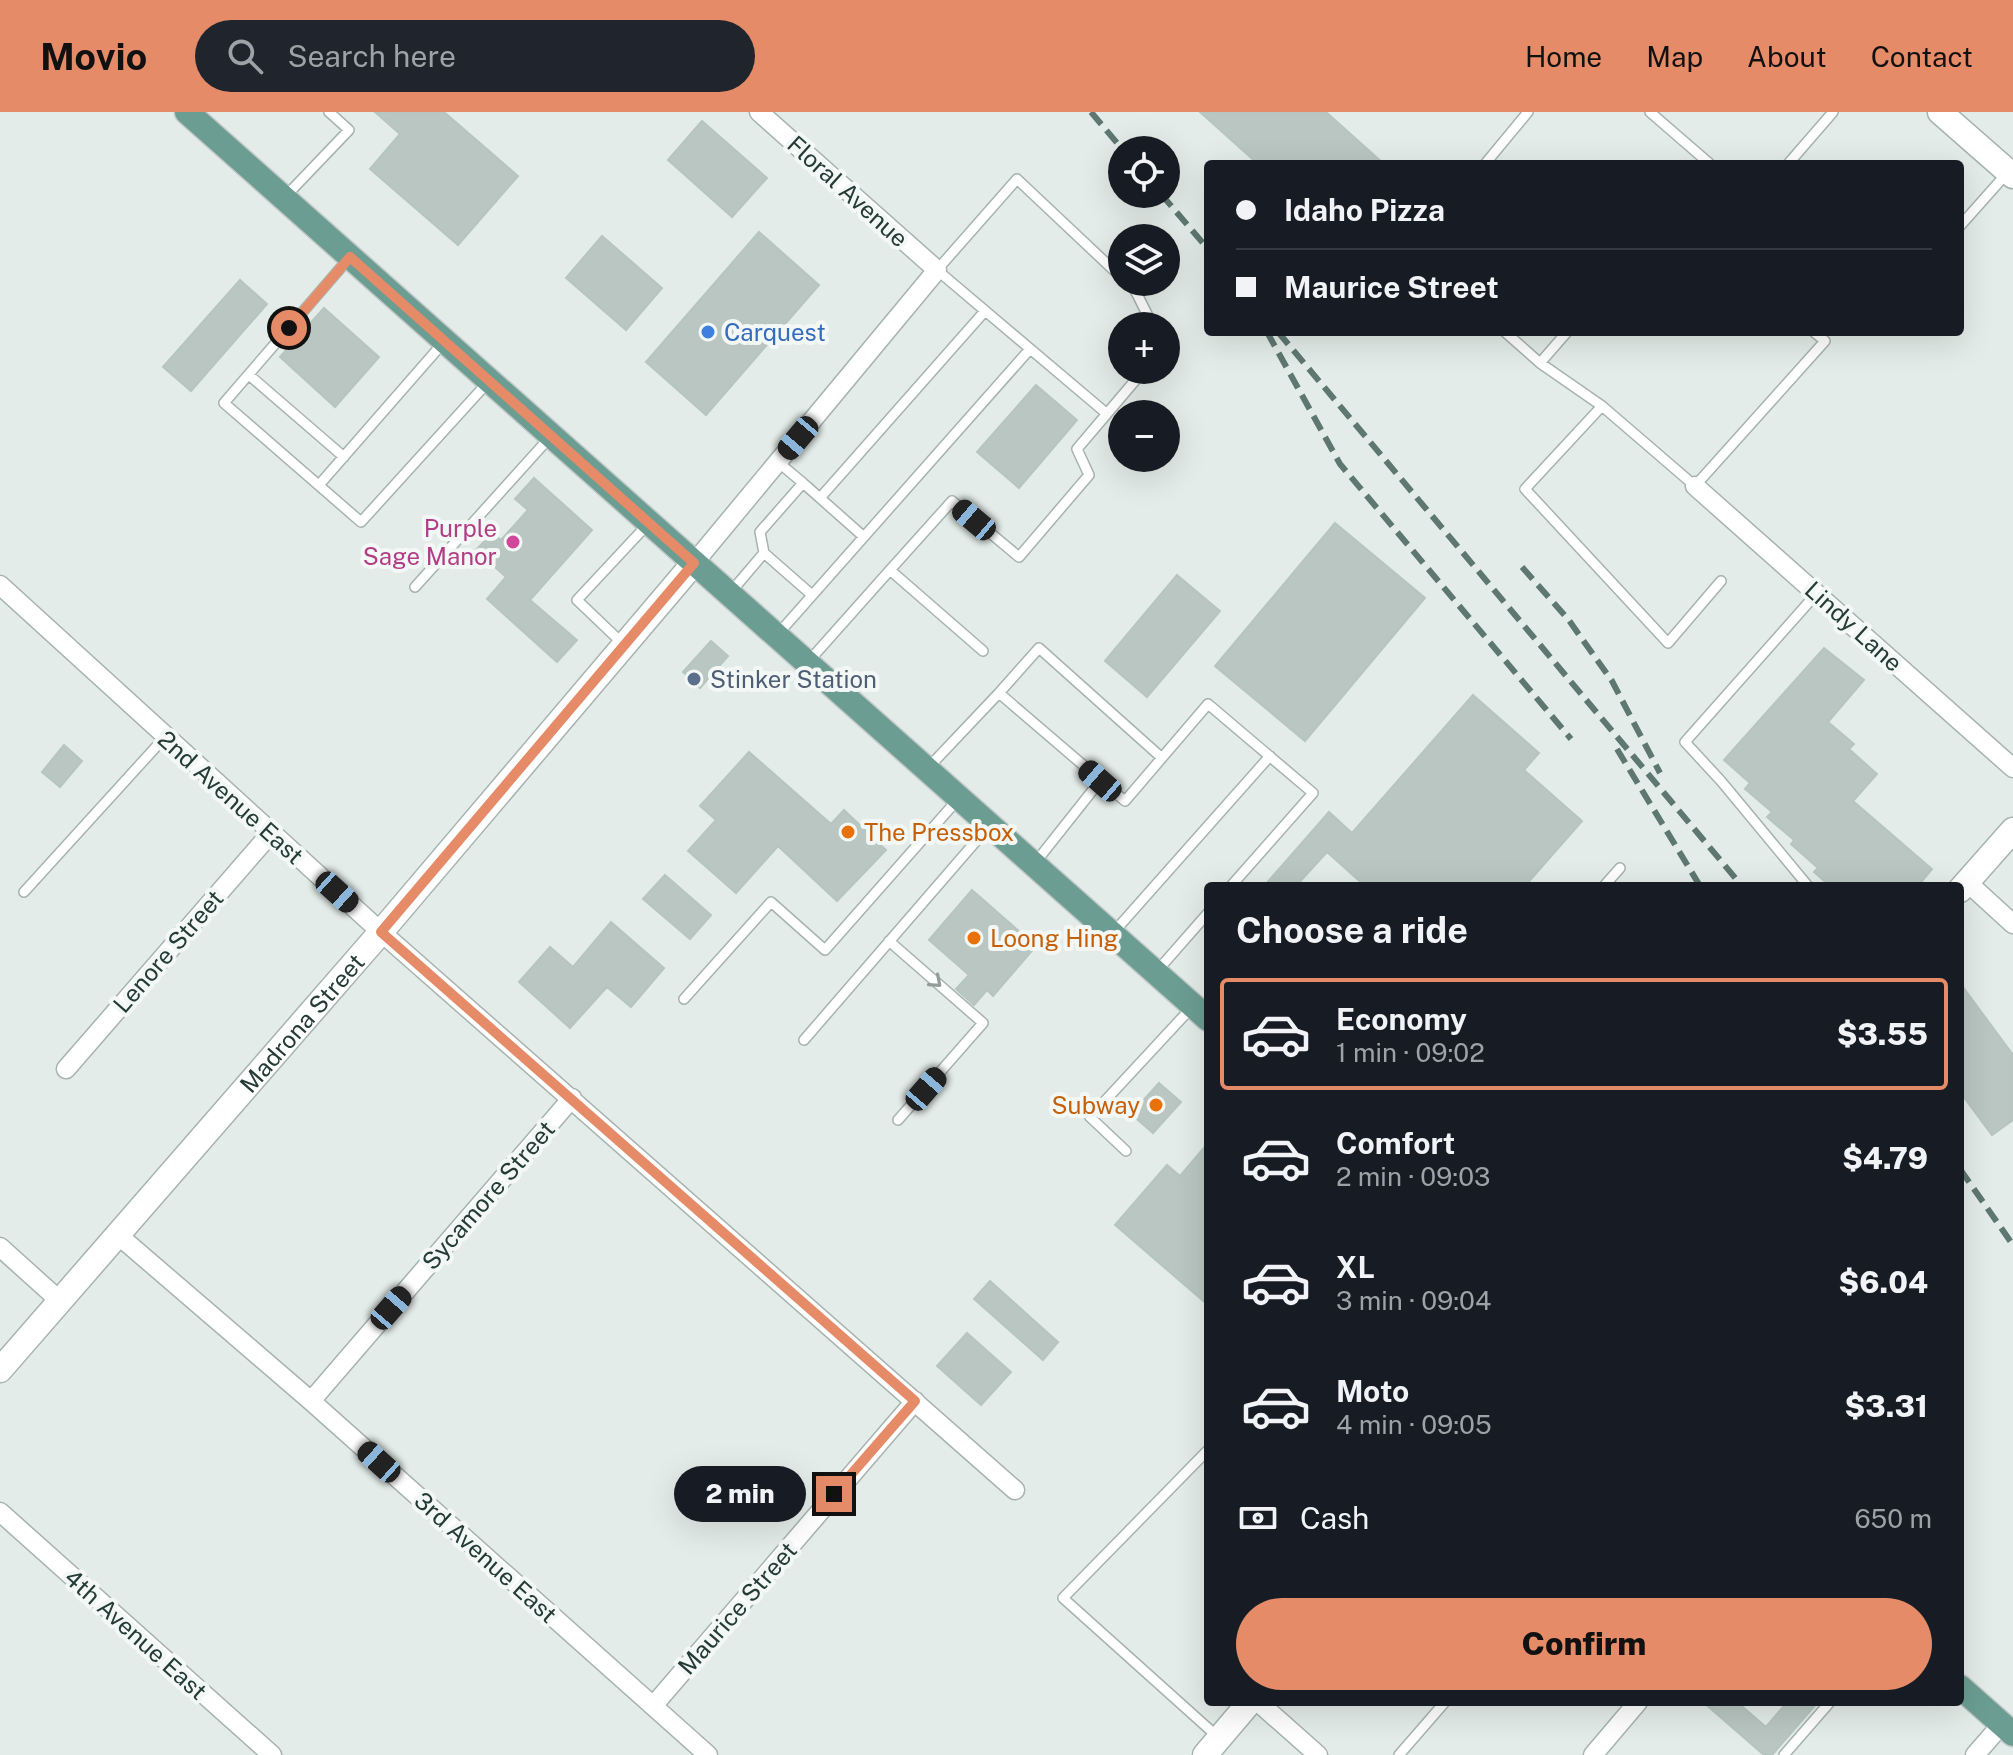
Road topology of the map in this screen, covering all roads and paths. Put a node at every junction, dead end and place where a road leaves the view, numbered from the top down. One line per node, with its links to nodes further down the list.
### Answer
1 (187, 112): 12 (main road)
2 (329, 112): 12 (lane)
3 (759, 112): 16 (street, Floral Avenue)
4 (1528, 112): 8 (lane)
5 (1650, 112): 9 (lane)
6 (1833, 112): 10 (lane)
7 (1940, 112): 11 (street)
8 (1488, 160)
9 (1705, 160)
10 (1791, 160)
11 (2011, 174): 13 (lane)
12 (284, 198): 14 (main road)
13 (1964, 222)
14 (350, 257): 21 (main road); 24 (lane)
15 (1108, 265): 16 (lane)
16 (937, 270): 17 (lane); 31 (street)
17 (985, 311): 22 (lane); 35 (lane)
18 (1510, 336): 23 (lane)
19 (1564, 336): 23 (lane)
20 (1819, 336): 34 (lane)
21 (445, 341): 25 (main road); 30 (lane)
22 (1030, 349): 28 (lane); 37 (lane)
23 (1540, 363): 27 (lane)
24 (249, 375): 30 (lane); 33 (lane)
25 (489, 381): 29 (main road); 33 (lane)
26 (1132, 384): 28 (lane)
27 (1602, 406): 34 (lane); 41 (lane)
28 (1106, 413): 40 (lane)
29 (551, 436): 36 (main road); 43 (lane)
30 (344, 457): 33 (lane)
31 (778, 462): 32 (lane); 39 (street)
32 (803, 483): 35 (lane); 38 (lane)
33 (319, 485)
34 (1695, 486): 44 (street, Lindy Lane)
35 (820, 498): 37 (lane)
36 (649, 523): 39 (main road); 48 (lane)
37 (864, 537): 46 (lane)
38 (764, 553): 45 (lane); 46 (lane)
39 (694, 563): 45 (main road); 48 (street, Madrona Street)
40 (890, 570): 49 (lane); 50 (lane)
41 (1721, 581)
42 (0, 585): 52 (street, 2nd Avenue East)
43 (415, 587)
44 (1817, 593): 55 (street, Lindy Lane); 66 (lane)
45 (729, 594): 47 (main road)
46 (812, 595): 47 (lane)
47 (776, 636): 50 (main road)
48 (624, 645): 72 (street, Madrona Street)
49 (983, 651)
50 (807, 664): 56 (main road)
51 (999, 693): 54 (lane); 56 (lane); 57 (lane)
52 (165, 737): 61 (street, 2nd Avenue East); 69 (lane)
53 (1270, 756): 54 (lane); 64 (lane); 73 (lane)
54 (1162, 758): 57 (lane)
55 (2013, 768)
56 (926, 769): 58 (main road)
57 (1100, 781): 62 (lane)
58 (959, 798): 59 (main road); 76 (lane)
59 (990, 825): 62 (main road); 74 (lane)
60 (2013, 830): 67 (street)
61 (271, 833): 72 (street, 2nd Avenue East); 79 (street, Lenore Street)
62 (1033, 864): 73 (main road)
63 (1620, 868): 65 (lane)
64 (1235, 882)
65 (1608, 882)
66 (1805, 882)
67 (1964, 885)
68 (1964, 887): 71 (street)
69 (24, 892)
70 (1204, 918): 75 (lane)
71 (2013, 924)
72 (381, 932): 80 (street, 2nd Avenue East); 83 (street, Madrona Street)
73 (1112, 934): 75 (main road)
74 (889, 941): 78 (lane); 81 (lane, one-way to 81)
75 (1156, 973): 77 (main road)
76 (684, 999)
77 (1200, 1012): 82 (lane)
78 (804, 1040)
79 (66, 1069)
80 (572, 1098): 87 (street, Sycamore Street); 88 (street, 2nd Avenue East)
81 (898, 1120)
82 (1126, 1151)
83 (118, 1235): 85 (street, Madrona Street); 87 (street, 3rd Avenue East)
84 (0, 1247): 85 (street)
85 (60, 1301): 86 (street, Madrona Street)
86 (0, 1370)
87 (311, 1401): 93 (street, 3rd Avenue East)
88 (915, 1401): 90 (street, 2nd Avenue East); 93 (street, Maurice Street)
89 (1204, 1454): 100 (lane)
90 (1015, 1490)
91 (0, 1512): 101 (street, 4th Avenue East)
92 (1964, 1691): 99 (main road)
93 (653, 1706): 102 (street, 3rd Avenue East)
94 (1247, 1706): 100 (street)
95 (1263, 1706): 103 (street)
96 (1442, 1706): 104 (lane)
97 (1635, 1706): 105 (street)
98 (1827, 1706): 106 (lane)
99 (2007, 1729): 107 (street)
100 (1212, 1746)
101 (272, 1755)
102 (708, 1755)
103 (1318, 1755)
104 (1399, 1755)
105 (1593, 1755)
106 (1784, 1755)
107 (1975, 1755)

